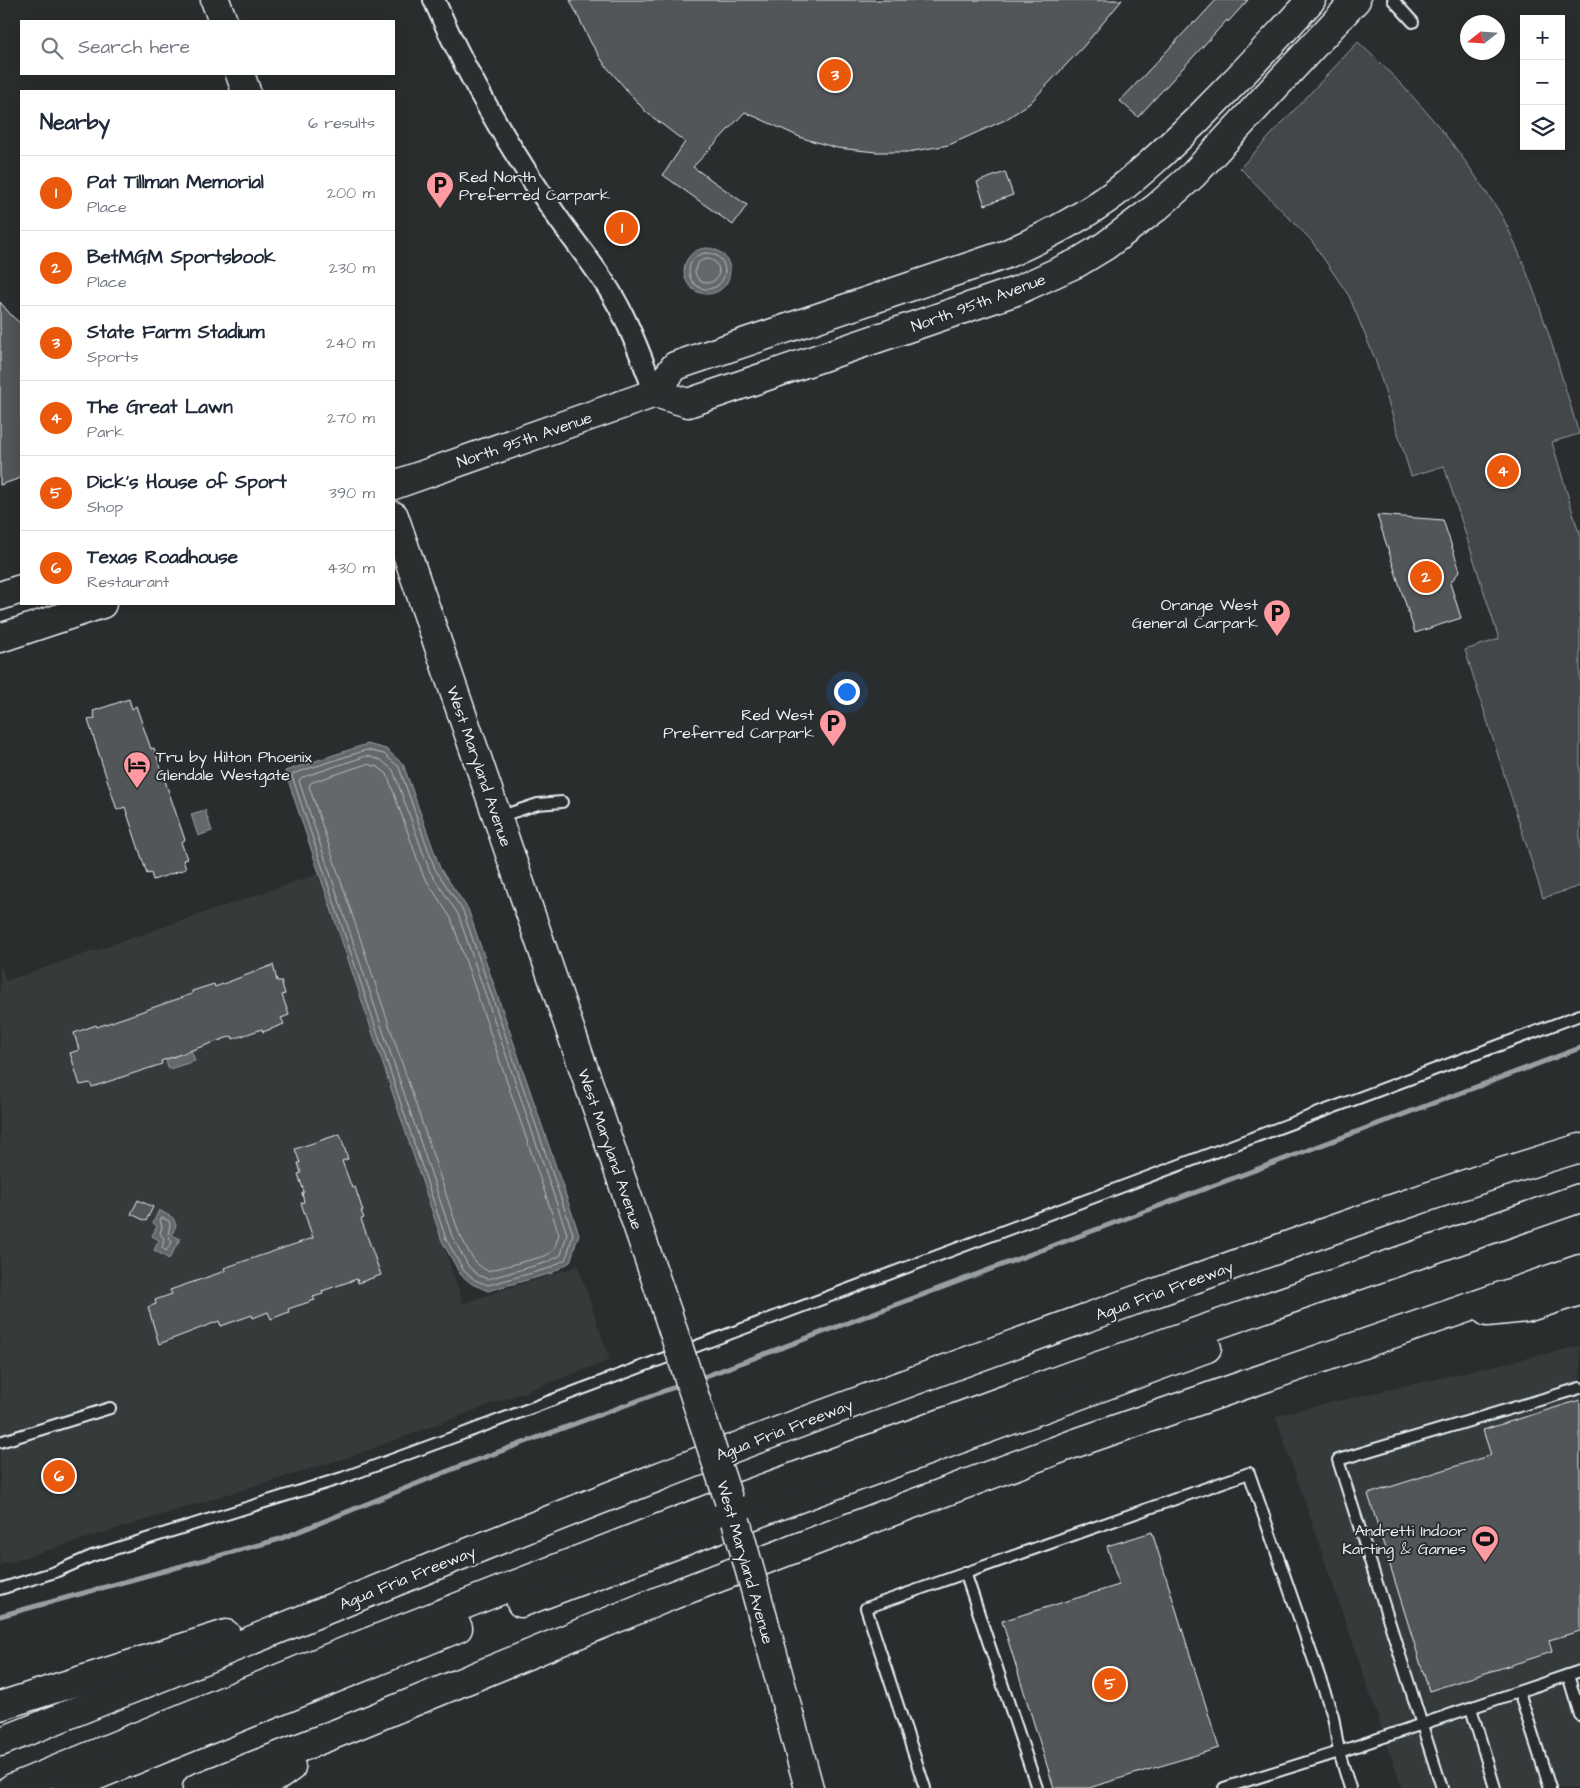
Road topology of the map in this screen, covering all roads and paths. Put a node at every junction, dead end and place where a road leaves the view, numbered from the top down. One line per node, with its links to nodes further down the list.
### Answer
1 (215, 0): 6 (main road)
2 (434, 0): 10 (street)
3 (1311, 0): 10 (main road)
4 (1356, 0): 10 (main road, North 95th Avenue)
5 (1392, 0): 7 (lane)
6 (223, 20)
7 (1413, 22)
8 (240, 75): 9 (main road)
9 (246, 90)
10 (655, 393): 11 (main road, North 95th Avenue)
11 (395, 485)
12 (395, 519): 18 (main road, West Maryland Avenue)
13 (20, 589): 14 (main road)
14 (0, 596)
15 (99, 605): 16 (main road)
16 (0, 638)
17 (562, 802): 18 (lane)
18 (498, 817): 32 (main road, West Maryland Avenue, bridge)
19 (1580, 1015): 35 (lane)
20 (1580, 1130): 23 (main road)
21 (1580, 1148): 23 (main road, Agua Fria Freeway)
22 (1580, 1198): 30 (main road)
23 (1408, 1204): 34 (main road, Agua Fria Freeway)
24 (1580, 1218): 30 (main road)
25 (1580, 1269): 27 (main road)
26 (1580, 1291): 27 (main road)
27 (1443, 1317): 44 (main road)
28 (1580, 1388): 43 (lane)
29 (110, 1408): 31 (lane)
30 (998, 1414): 32 (main road)
31 (0, 1442)
32 (733, 1511): 36 (main road); 51 (main road, West Maryland Avenue, bridge)
33 (965, 1572): 46 (lane); 52 (lane); 53 (lane)
34 (381, 1587): 40 (main road); 45 (main road, Agua Fria Freeway)
35 (0, 1588)
36 (354, 1658): 47 (main road); 48 (main road)
37 (1580, 1671): 38 (lane)
38 (1568, 1675): 39 (lane); 42 (lane)
39 (1519, 1692): 41 (lane); 58 (lane)
40 (0, 1706)
41 (1472, 1708): 43 (lane); 57 (lane)
42 (1580, 1715)
43 (1422, 1724): 46 (lane); 56 (lane)
44 (350, 1728): 49 (main road); 50 (main road)
45 (0, 1742)
46 (1339, 1752): 54 (lane); 55 (lane)
47 (12, 1788)
48 (66, 1788)
49 (198, 1788)
50 (250, 1788)
51 (809, 1788)
52 (925, 1788)
53 (1037, 1788)
54 (1224, 1788)
55 (1350, 1788)
56 (1442, 1788)
57 (1495, 1788)
58 (1550, 1788)

